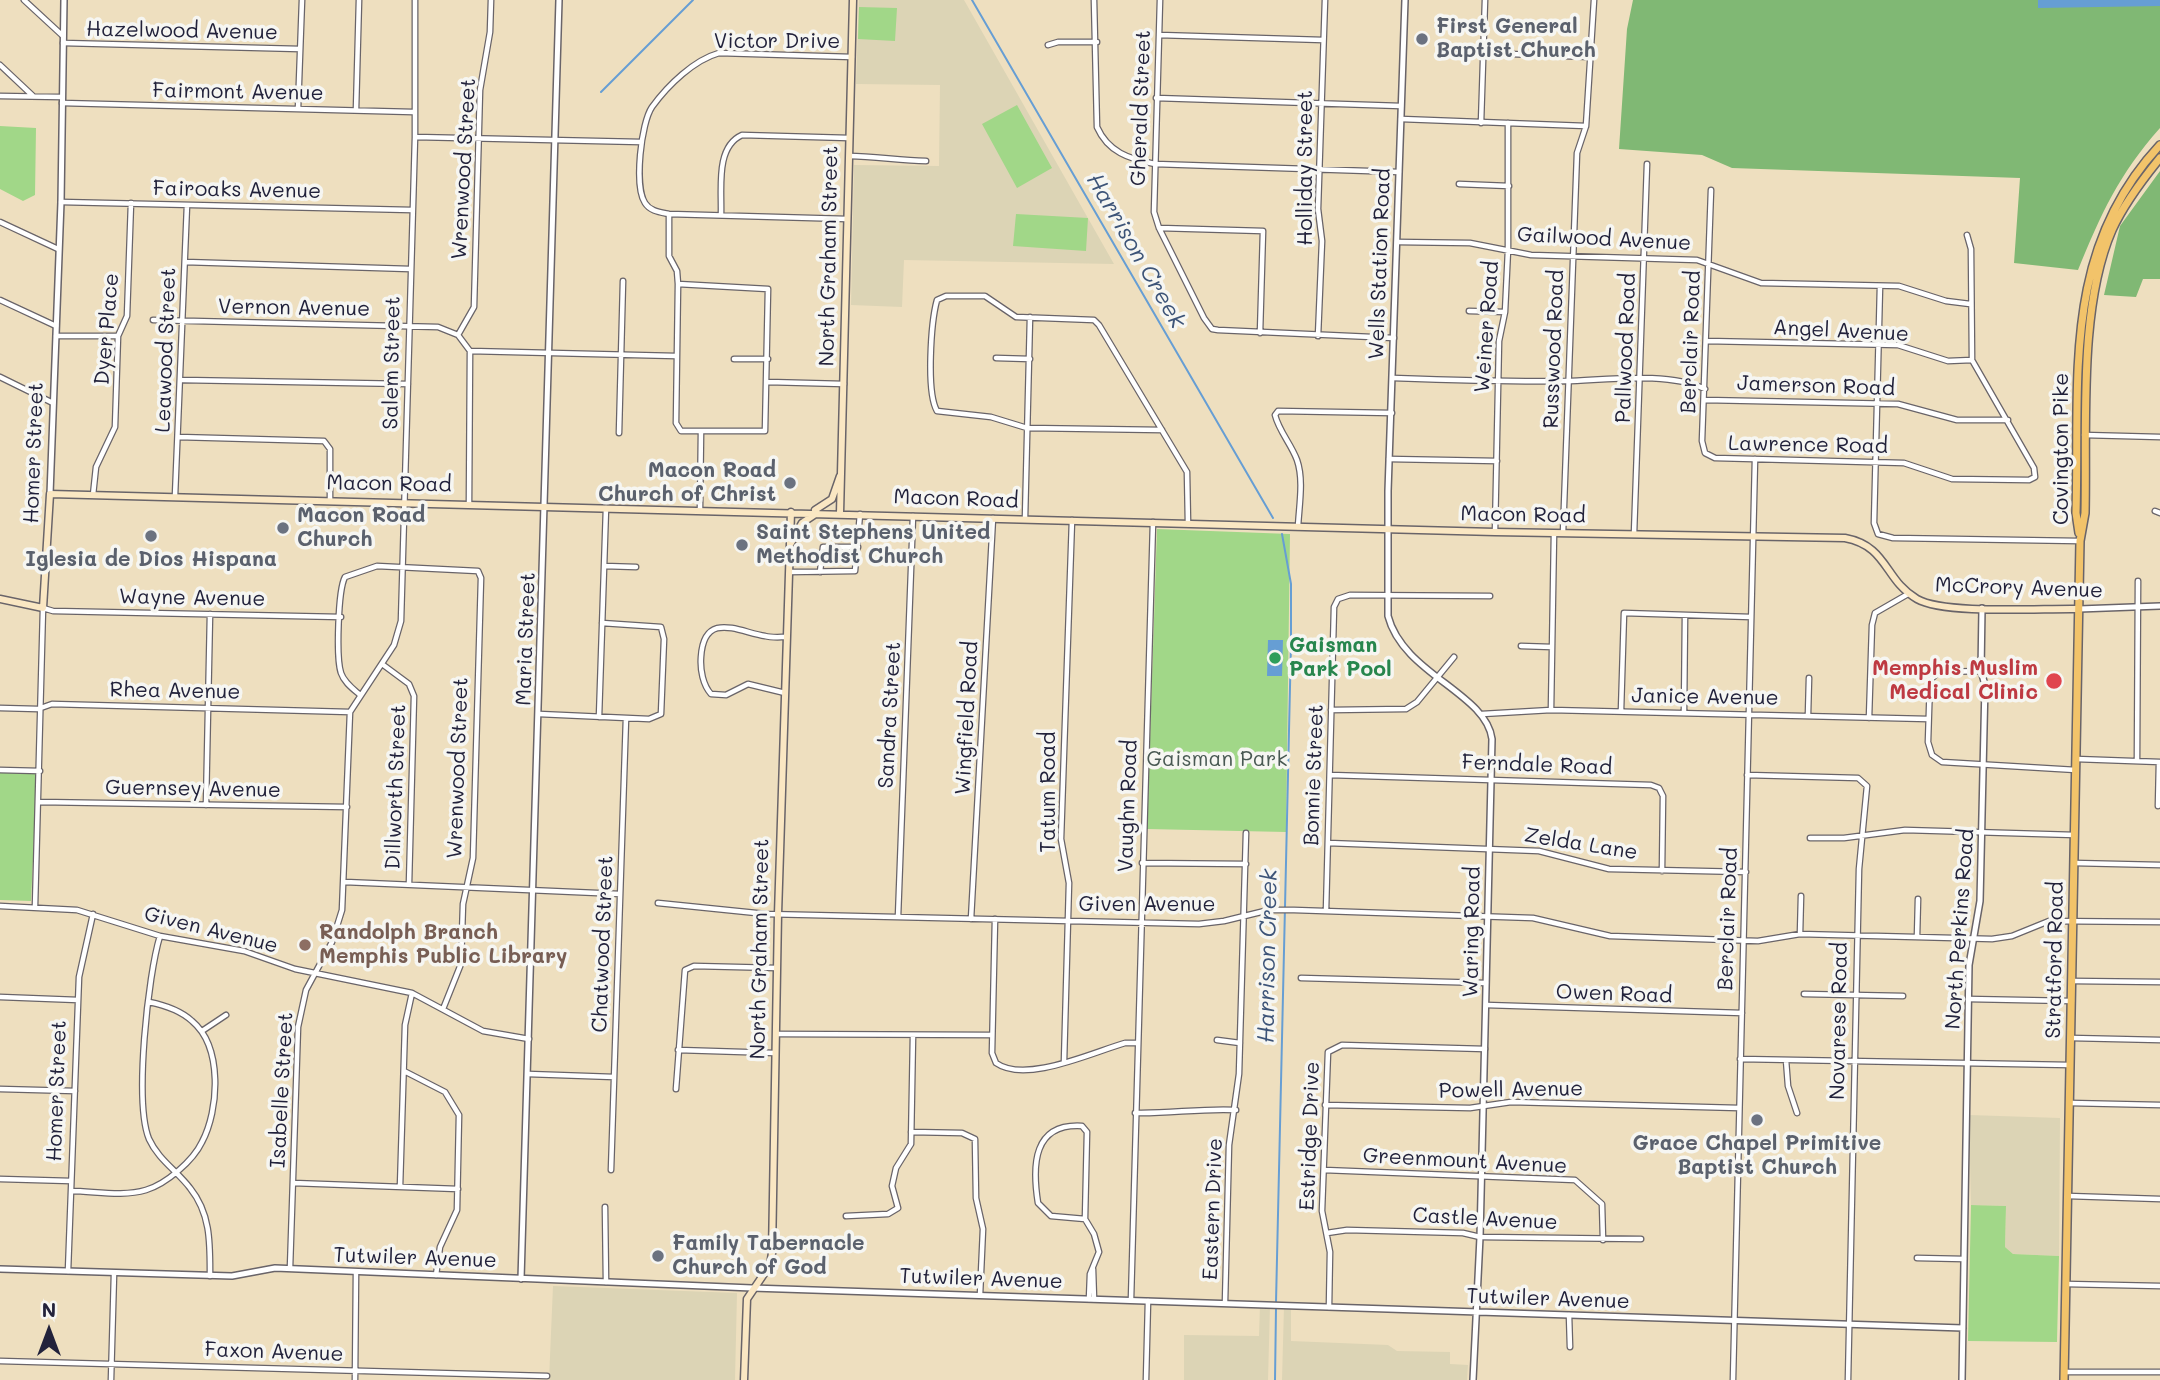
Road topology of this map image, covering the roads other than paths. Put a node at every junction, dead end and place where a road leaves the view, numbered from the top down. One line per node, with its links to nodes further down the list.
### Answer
1 (24, 0): 16 (street, Hazelwood Avenue)
2 (64, 0): 16 (street, Homer Street)
3 (302, 0): 21 (street)
4 (359, 0): 33 (street)
5 (415, 0): 34 (street, Salem Street)
6 (491, 0): 41 (street, Wrenwood Street)
7 (559, 0): 42 (street, Maria Street)
8 (853, 0): 23 (main road, North Graham Street)
9 (1094, 0): 18 (street)
10 (1160, 0): 15 (street, Gherald Street)
11 (1325, 0): 17 (street, Holliday Street)
12 (1405, 0): 31 (street, Wells Station Road)
13 (1485, 0): 22 (street)
14 (1594, 0): 24 (street, Russwood Road)
15 (1159, 35): 17 (street); 28 (street, Gherald Street)
16 (63, 36): 19 (street, Homer Street)
17 (1323, 40): 30 (street, Holliday Street)
18 (1097, 42): 20 (street); 48 (street)
19 (62, 43): 21 (street, Hazelwood Avenue); 29 (street, Homer Street)
20 (1048, 45)
21 (300, 49): 32 (street)
22 (1484, 53): 24 (street); 36 (street)
23 (852, 57): 40 (main road, North Graham Street); 43 (street, Victor Drive)
24 (1590, 57): 38 (street, Russwood Road)
25 (0, 65): 27 (street)
26 (0, 96): 27 (street, Fairmont Avenue)
27 (33, 96): 29 (street, Fairmont Avenue)
28 (1156, 98): 30 (street); 48 (street, Gherald Street)
29 (62, 100): 32 (street, Fairmont Avenue); 55 (street, Homer Street)
30 (1321, 103): 31 (street); 50 (street, Holliday Street)
31 (1401, 106): 35 (street, Wells Station Road)
32 (298, 109): 33 (street, Fairmont Avenue)
33 (356, 110): 34 (street, Fairmont Avenue)
34 (413, 112): 39 (street, Salem Street)
35 (1401, 119): 36 (street); 51 (street, Wells Station Road)
36 (1481, 123): 37 (street)
37 (1508, 123): 38 (street); 53 (street, Weiner Road)
38 (1586, 126): 68 (street, Russwood Road)
39 (415, 137): 41 (street); 58 (street, Salem Street)
40 (849, 138): 45 (main road, North Graham Street); 60 (street)
41 (480, 139): 42 (street); 86 (street, Wrenwood Street)
42 (555, 139): 43 (street); 94 (street, Maria Street)
43 (642, 142): 59 (street, Victor Drive)
44 (2160, 145): 121 (main road, Covington Pike)
45 (849, 156): 47 (street); 61 (main road, North Graham Street)
46 (2160, 158): 122 (main road, Covington Pike)
47 (926, 161)
48 (1155, 164): 50 (street); 63 (street, Gherald Street)
49 (1647, 164): 69 (street, Pallwood Road)
50 (1319, 169): 51 (street); 87 (street, Holliday Street)
51 (1399, 172): 65 (street, Wells Station Road)
52 (1459, 184): 53 (street)
53 (1509, 186): 67 (street, Weiner Road)
54 (1711, 190): 71 (street, Berclair Road)
55 (61, 202): 56 (street, Fairoaks Avenue); 66 (street, Homer Street)
56 (131, 203): 57 (street, Fairoaks Avenue); 89 (street, Dyer Place)
57 (187, 205): 58 (street, Fairoaks Avenue); 70 (street, Leawood Street)
58 (412, 210): 72 (street, Salem Street)
59 (668, 214): 60 (street); 74 (street)
60 (721, 215): 61 (street)
61 (848, 219): 110 (main road, North Graham Street)
62 (0, 222): 66 (street)
63 (1159, 228): 85 (street, Gherald Street); 85 (street)
64 (1967, 235): 77 (street)
65 (1397, 242): 67 (street, Gailwood Avenue); 90 (street, Wells Station Road)
66 (58, 249): 83 (street, Homer Street)
67 (1508, 250): 68 (street, Gailwood Avenue); 79 (street, Weiner Road)
68 (1574, 257): 69 (street, Gailwood Avenue); 107 (street, Russwood Road)
69 (1644, 259): 71 (street, Gailwood Avenue); 104 (street, Pallwood Road)
70 (185, 262): 72 (street); 82 (street, Leawood Street)
71 (1710, 262): 75 (street, Gailwood Avenue); 91 (street, Berclair Road)
72 (410, 269): 84 (street, Salem Street)
73 (623, 281): 95 (street)
74 (678, 284): 96 (street); 99 (street)
75 (1880, 286): 77 (street, Gailwood Avenue); 92 (street)
76 (0, 300): 83 (street)
77 (1970, 304): 101 (street)
78 (1469, 311): 79 (street)
79 (1505, 312): 106 (street, Weiner Road)
80 (1031, 317): 100 (street); 117 (street); 118 (street)
81 (153, 320): 82 (street, Vernon Avenue)
82 (183, 321): 84 (street, Vernon Avenue); 105 (street, Leawood Street)
83 (57, 326): 88 (street, Homer Street)
84 (409, 327): 86 (street, Vernon Avenue); 109 (street, Salem Street)
85 (1260, 333): 87 (street)
86 (458, 335): 93 (street)
87 (1318, 335): 90 (street)
88 (56, 336): 89 (street); 113 (street, Homer Street)
89 (118, 336): 132 (street, Dyer Place)
90 (1394, 338): 103 (street, Wells Station Road)
91 (1706, 341): 92 (street, Angel Avenue); 111 (street, Berclair Road)
92 (1879, 345): 101 (street, Angel Avenue); 114 (street)
93 (470, 351): 94 (street); 136 (street)
94 (548, 353): 95 (street); 137 (street, Maria Street)
95 (621, 355): 96 (street); 120 (street)
96 (676, 356): 119 (street)
97 (996, 358): 100 (street)
98 (734, 359): 99 (street)
99 (768, 359): 108 (street)
100 (1030, 359): 117 (street)
101 (1972, 360): 116 (street)
102 (0, 377): 113 (street)
103 (1393, 378): 106 (street); 115 (street, Wells Station Road)
104 (1641, 379): 107 (street); 111 (street); 155 (street, Pallwood Road)
105 (182, 380): 109 (street); 123 (street, Leawood Street)
106 (1498, 381): 107 (street); 128 (street, Weiner Road)
107 (1568, 381): 154 (street, Russwood Road)
108 (768, 382): 110 (street); 119 (street)
109 (408, 384): 135 (street, Salem Street)
110 (844, 384): 130 (main road, North Graham Street)
111 (1705, 389): 112 (street, Berclair Road)
112 (1705, 400): 114 (street, Jamerson Road); 125 (street, Berclair Road)
113 (53, 403): 131 (street, Homer Street)
114 (1878, 403): 116 (street, Jamerson Road); 129 (street)
115 (1392, 412): 126 (street, Wells Station Road); 150 (street)
116 (2008, 420): 129 (street, Lawrence Road)
117 (1027, 428): 118 (street); 146 (street)
118 (1162, 430): 149 (street)
119 (701, 431): 139 (street)
120 (620, 433)
121 (2078, 435): 122 (street); 158 (main road, Covington Pike)
122 (2087, 435): 124 (street); 158 (main road, Covington Pike)
123 (178, 437): 133 (street, Leawood Street); 134 (street)
124 (2160, 437)
125 (1705, 453): 127 (street, Lawrence Road)
126 (1389, 459): 128 (street); 151 (street, Wells Station Road)
127 (1755, 459): 129 (street, Lawrence Road); 156 (street, Berclair Road)
128 (1497, 461): 152 (street, Weiner Road)
129 (1877, 461): 158 (street)
130 (841, 475): 141 (main road); 142 (main road, North Graham Street)
131 (50, 494): 132 (main road, Macon Road); 173 (main road, Homer Street)
132 (93, 495): 133 (main road, Macon Road)
133 (175, 496): 134 (main road, Macon Road)
134 (330, 500): 135 (main road, Macon Road)
135 (404, 502): 136 (main road, Macon Road); 163 (street, Salem Street)
136 (469, 504): 137 (main road, Macon Road)
137 (545, 505): 138 (main road, Macon Road); 200 (street, Maria Street)
138 (606, 507): 139 (main road, Macon Road); 161 (street)
139 (701, 509): 140 (main road, Macon Road)
140 (791, 512): 141 (main road, Macon Road); 159 (main road, North Graham Street)
141 (813, 512): 142 (main road, Macon Road); 159 (main road)
142 (840, 513): 143 (main road, Macon Road)
143 (860, 514): 144 (main road, Macon Road); 160 (street)
144 (913, 516): 145 (main road, Macon Road); 249 (street, Sandra Street)
145 (993, 518): 146 (main road, Macon Road); 250 (street, Wingfield Road)
146 (1025, 519): 147 (main road, Macon Road)
147 (1072, 520): 148 (main road, Macon Road); 253 (street, Tatum Road)
148 (1153, 522): 149 (main road, Macon Road); 228 (street, Vaughn Road)
149 (1188, 524): 150 (main road, Macon Road)
150 (1298, 527): 151 (main road, Macon Road)
151 (1387, 528): 152 (main road, Macon Road); 168 (street)
152 (1495, 532): 153 (main road, Macon Road)
153 (1554, 533): 154 (main road, Macon Road); 183 (street)
154 (1563, 533): 155 (main road, Macon Road)
155 (1634, 534): 156 (main road, Macon Road)
156 (1753, 536): 157 (main road, Macon Road); 179 (street, Berclair Road)
157 (1861, 541): 167 (main road, McCrory Avenue)
158 (2080, 541): 174 (main road, Stratford Road)
159 (790, 545): 164 (main road, North Graham Street)
160 (858, 547): 165 (street); 165 (street)
161 (604, 566): 162 (street); 180 (street)
162 (636, 566)
163 (403, 567): 178 (street); 185 (street, Salem Street); 236 (street, Wrenwood Street)
164 (789, 572): 165 (street); 181 (main road, North Graham Street)
165 (820, 572)
166 (2138, 581): 175 (street)
167 (1908, 594): 172 (main road, McCrory Avenue); 205 (street)
168 (1387, 595): 169 (street); 187 (street); 194 (street, Bonnie Street)
169 (1490, 596)
170 (0, 599): 173 (main road)
171 (2160, 606): 175 (street, McCrory Avenue)
172 (1982, 607): 174 (main road, McCrory Avenue); 186 (street, North Perkins Road)
173 (43, 608): 176 (street, Wayne Avenue); 191 (street, Homer Street)
174 (2079, 609): 175 (street, McCrory Avenue); 207 (main road, Stratford Road)
175 (2137, 609): 208 (street)
176 (210, 614): 178 (street, Wayne Avenue); 193 (street)
177 (1685, 615): 179 (street); 196 (street); 198 (street)
178 (341, 617): 190 (street)
179 (1751, 617): 199 (street, Berclair Road)
180 (602, 622): 203 (street); 204 (street)
181 (787, 637): 189 (main road, North Graham Street); 189 (street)
182 (1521, 646): 183 (street)
183 (1552, 647): 195 (street)
184 (1454, 657): 187 (street)
185 (382, 664): 190 (street, Salem Street); 235 (street, Dillworth Street)
186 (1981, 671): 206 (street); 210 (street, North Perkins Road)
187 (1437, 678): 194 (street); 201 (street)
188 (1809, 678): 202 (street)
189 (786, 692): 246 (main road, North Graham Street)
190 (359, 694): 197 (street, Salem Street)
191 (42, 707): 192 (street, Rhea Avenue); 193 (street, Rhea Avenue); 212 (street, Homer Street)
192 (0, 708)
193 (208, 708): 197 (street, Rhea Avenue); 218 (street)
194 (1331, 710): 214 (street, Bonnie Street)
195 (1552, 710): 196 (street, Janice Avenue); 201 (street, Janice Avenue)
196 (1621, 711): 198 (street, Janice Avenue)
197 (350, 712): 220 (street, Isabelle Street)
198 (1684, 712): 199 (street, Janice Avenue)
199 (1748, 713): 202 (street, Janice Avenue); 215 (street, Berclair Road)
200 (539, 714): 203 (street); 237 (street, Maria Street)
201 (1482, 714): 216 (street, Waring Road)
202 (1808, 715): 205 (street, Janice Avenue)
203 (599, 717): 204 (street)
204 (626, 718): 238 (street, Chatwood Street)
205 (1869, 718): 206 (street, Janice Avenue)
206 (1928, 719): 210 (street)
207 (2076, 760): 208 (street); 213 (main road, Stratford Road)
208 (2137, 761): 209 (street)
209 (2160, 762): 219 (street)
210 (1984, 763): 213 (street); 221 (street, North Perkins Road)
211 (0, 770): 212 (street)
212 (40, 771): 217 (street, Homer Street)
213 (2076, 771): 224 (main road, Stratford Road)
214 (1330, 775): 216 (street, Ferndale Road); 226 (street, Bonnie Street)
215 (1747, 775): 223 (street, Novarese Road); 233 (street, Berclair Road)
216 (1492, 779): 227 (street, Waring Road); 232 (street, Ferndale Road)
217 (40, 802): 218 (street, Guernsey Avenue); 243 (street, Homer Street)
218 (206, 806): 220 (street, Guernsey Avenue)
219 (2158, 806)
220 (347, 807): 234 (street, Isabelle Street)
221 (1982, 832): 223 (street); 224 (street); 260 (street, North Perkins Road)
222 (1246, 834): 230 (street, Eastern Drive)
223 (1863, 835): 225 (street); 258 (street, Novarese Road)
224 (2075, 835): 229 (main road, Stratford Road)
225 (1810, 838)
226 (1328, 843): 227 (street, Zelda Lane); 244 (street, Bonnie Street)
227 (1490, 848): 232 (street, Zelda Lane); 248 (street, Waring Road)
228 (1142, 863): 230 (street); 254 (street, Vaughn Road)
229 (2074, 863): 231 (street); 252 (main road, Stratford Road)
230 (1245, 864): 247 (street, Eastern Drive)
231 (2160, 865)
232 (1662, 871): 233 (street, Zelda Lane)
233 (1746, 872): 261 (street, Berclair Road)
234 (345, 882): 235 (street); 263 (street, Isabelle Street)
235 (409, 884): 236 (street)
236 (467, 886): 237 (street); 278 (street, Wrenwood Street)
237 (534, 891): 238 (street); 286 (street, Maria Street)
238 (620, 894): 302 (street, Chatwood Street)
239 (1801, 896): 256 (street)
240 (1918, 899): 259 (street)
241 (658, 903): 246 (street, Given Avenue)
242 (0, 906): 243 (street, Given Avenue)
243 (34, 906): 245 (street, Given Avenue)
244 (1326, 911): 247 (street, Given Avenue); 248 (street, Given Avenue)
245 (93, 914): 257 (street, Given Avenue); 274 (street, Homer Street)
246 (778, 914): 249 (street, Given Avenue); 262 (main road, North Graham Street)
247 (1244, 916): 254 (street, Given Avenue); 290 (street, Eastern Drive)
248 (1488, 916): 261 (street, Given Avenue); 267 (street, Waring Road)
249 (898, 917): 250 (street, Given Avenue)
250 (971, 919): 251 (street, Given Avenue)
251 (995, 919): 253 (street, Given Avenue); 284 (street)
252 (2073, 920): 255 (street, Given Avenue); 260 (street, Given Avenue); 265 (main road, Stratford Road)
253 (1068, 921): 254 (street, Given Avenue); 297 (street, Tatum Road)
254 (1140, 922): 289 (street, Vaughn Road)
255 (2160, 922)
256 (1800, 934): 258 (street, Given Avenue); 261 (street, Given Avenue)
257 (160, 936): 263 (street, Given Avenue); 276 (street)
258 (1857, 936): 259 (street, Given Avenue); 270 (street, Novarese Road)
259 (1917, 937): 260 (street, Given Avenue)
260 (1972, 939): 273 (street, North Perkins Road)
261 (1744, 941): 279 (street, Berclair Road)
262 (777, 968): 282 (main road, North Graham Street); 292 (street)
263 (314, 973): 268 (street, Given Avenue); 321 (street, Isabelle Street)
264 (1301, 978): 267 (street)
265 (2072, 981): 266 (street); 275 (main road, Stratford Road)
266 (2160, 982)
267 (1486, 983): 277 (street, Waring Road)
268 (412, 993): 278 (street, Given Avenue); 300 (street)
269 (1804, 994): 270 (street)
270 (1855, 995): 271 (street); 296 (street, Novarese Road)
271 (1903, 996)
272 (0, 997): 274 (street)
273 (1968, 999): 275 (street); 298 (street, North Perkins Road)
274 (78, 1000): 305 (street, Homer Street)
275 (2072, 1001): 285 (main road, Stratford Road)
276 (148, 1002): 281 (street); 317 (street)
277 (1486, 1005): 279 (street, Owen Road); 291 (street, Waring Road)
278 (443, 1009): 286 (street, Given Avenue)
279 (1742, 1013): 294 (street, Berclair Road)
280 (226, 1015): 281 (street)
281 (202, 1031): 317 (street)
282 (775, 1034): 283 (street); 293 (main road, North Graham Street)
283 (913, 1035): 284 (street); 314 (street)
284 (992, 1035): 297 (street)
285 (2071, 1038): 288 (street); 299 (main road, Stratford Road)
286 (529, 1039): 301 (street, Maria Street)
287 (1217, 1040): 290 (street)
288 (2160, 1040)
289 (1137, 1043): 297 (street); 313 (street, Vaughn Road)
290 (1240, 1043): 311 (street, Eastern Drive)
291 (1485, 1049): 307 (street, Estridge Drive); 309 (street, Waring Road)
292 (678, 1050): 293 (street); 303 (street)
293 (775, 1054): 347 (main road, North Graham Street)
294 (1741, 1059): 295 (street); 310 (street, Berclair Road)
295 (1786, 1060): 296 (street); 312 (street)
296 (1854, 1061): 298 (street); 357 (street, Novarese Road)
297 (1064, 1062)
298 (1968, 1063): 299 (street); 335 (street, North Perkins Road)
299 (2070, 1065): 306 (main road, Stratford Road)
300 (404, 1071): 322 (street); 323 (street)
301 (528, 1074): 302 (street); 343 (street, Maria Street)
302 (614, 1077): 315 (street, Chatwood Street)
303 (676, 1088)
304 (0, 1089): 305 (street)
305 (75, 1091): 320 (street, Homer Street)
306 (2070, 1103): 308 (street); 325 (main road, Stratford Road)
307 (1325, 1105): 309 (street, Powell Avenue); 316 (street, Estridge Drive)
308 (2160, 1105)
309 (1483, 1106): 310 (street, Powell Avenue); 318 (street, Waring Road)
310 (1739, 1108): 356 (street, Berclair Road)
311 (1236, 1110): 313 (street); 352 (street, Eastern Drive)
312 (1797, 1113)
313 (1135, 1114): 350 (street, Vaughn Road)
314 (911, 1132): 328 (street); 348 (street)
315 (611, 1170)
316 (1324, 1170): 318 (street, Greenmount Avenue); 330 (street, Estridge Drive)
317 (174, 1172): 324 (street); 342 (street)
318 (1482, 1175): 331 (street, Waring Road); 333 (street, Greenmount Avenue)
319 (0, 1179): 320 (street)
320 (71, 1181): 324 (street, Homer Street)
321 (293, 1183): 322 (street); 336 (street, Isabelle Street)
322 (400, 1187): 323 (street)
323 (458, 1189): 341 (street)
324 (71, 1191): 338 (street, Homer Street)
325 (2068, 1196): 326 (street); 345 (main road, Stratford Road)
326 (2160, 1199)
327 (605, 1207): 344 (street)
328 (846, 1216)
329 (1085, 1219): 329 (street); 349 (street)
330 (1327, 1233): 331 (street, Castle Avenue); 353 (street, Estridge Drive)
331 (1480, 1237): 333 (street, Castle Avenue); 354 (street, Waring Road)
332 (1641, 1239): 333 (street, Castle Avenue)
333 (1603, 1240)
334 (1917, 1258): 335 (street)
335 (1964, 1259): 358 (street, North Perkins Road)
336 (290, 1268): 339 (street, Tutwiler Avenue); 342 (street, Tutwiler Avenue)
337 (0, 1269): 338 (street, Tutwiler Avenue)
338 (68, 1271): 340 (street, Tutwiler Avenue)
339 (356, 1272): 341 (street, Tutwiler Avenue); 362 (street)
340 (114, 1274): 342 (street, Tutwiler Avenue); 361 (street)
341 (436, 1275): 343 (street, Tutwiler Avenue)
342 (210, 1276)
343 (521, 1279): 344 (street, Tutwiler Avenue)
344 (606, 1282): 347 (street, Tutwiler Avenue)
345 (2066, 1284): 346 (street); 365 (main road, Stratford Road)
346 (2160, 1286)
347 (752, 1288): 348 (street, Tutwiler Avenue); 368 (main road, North Graham Street)
348 (981, 1295): 349 (street, Tutwiler Avenue)
349 (1091, 1299): 350 (street, Tutwiler Avenue)
350 (1130, 1300): 351 (street, Tutwiler Avenue)
351 (1148, 1301): 352 (street, Tutwiler Avenue); 369 (street)
352 (1225, 1303): 353 (street, Tutwiler Avenue)
353 (1329, 1307): 354 (street, Tutwiler Avenue)
354 (1477, 1312): 355 (street, Tutwiler Avenue); 370 (street, Waring Road)
355 (1569, 1315): 356 (street, Tutwiler Avenue); 359 (street)
356 (1734, 1320): 357 (street, Tutwiler Avenue); 371 (street, Berclair Road)
357 (1849, 1325): 358 (street, Tutwiler Avenue); 372 (street, Novarese Road)
358 (1963, 1328): 373 (street, North Perkins Road)
359 (1570, 1347)
360 (0, 1361): 361 (street, Faxon Avenue)
361 (111, 1363): 362 (street, Faxon Avenue); 366 (street)
362 (355, 1370): 364 (street, Faxon Avenue); 367 (street)
363 (2160, 1372): 365 (street)
364 (547, 1376)
365 (2065, 1376)
366 (111, 1380)
367 (355, 1380)
368 (744, 1380)
369 (1146, 1380)
370 (1473, 1380)
371 (1733, 1380)
372 (1848, 1380)
373 (1962, 1380)

